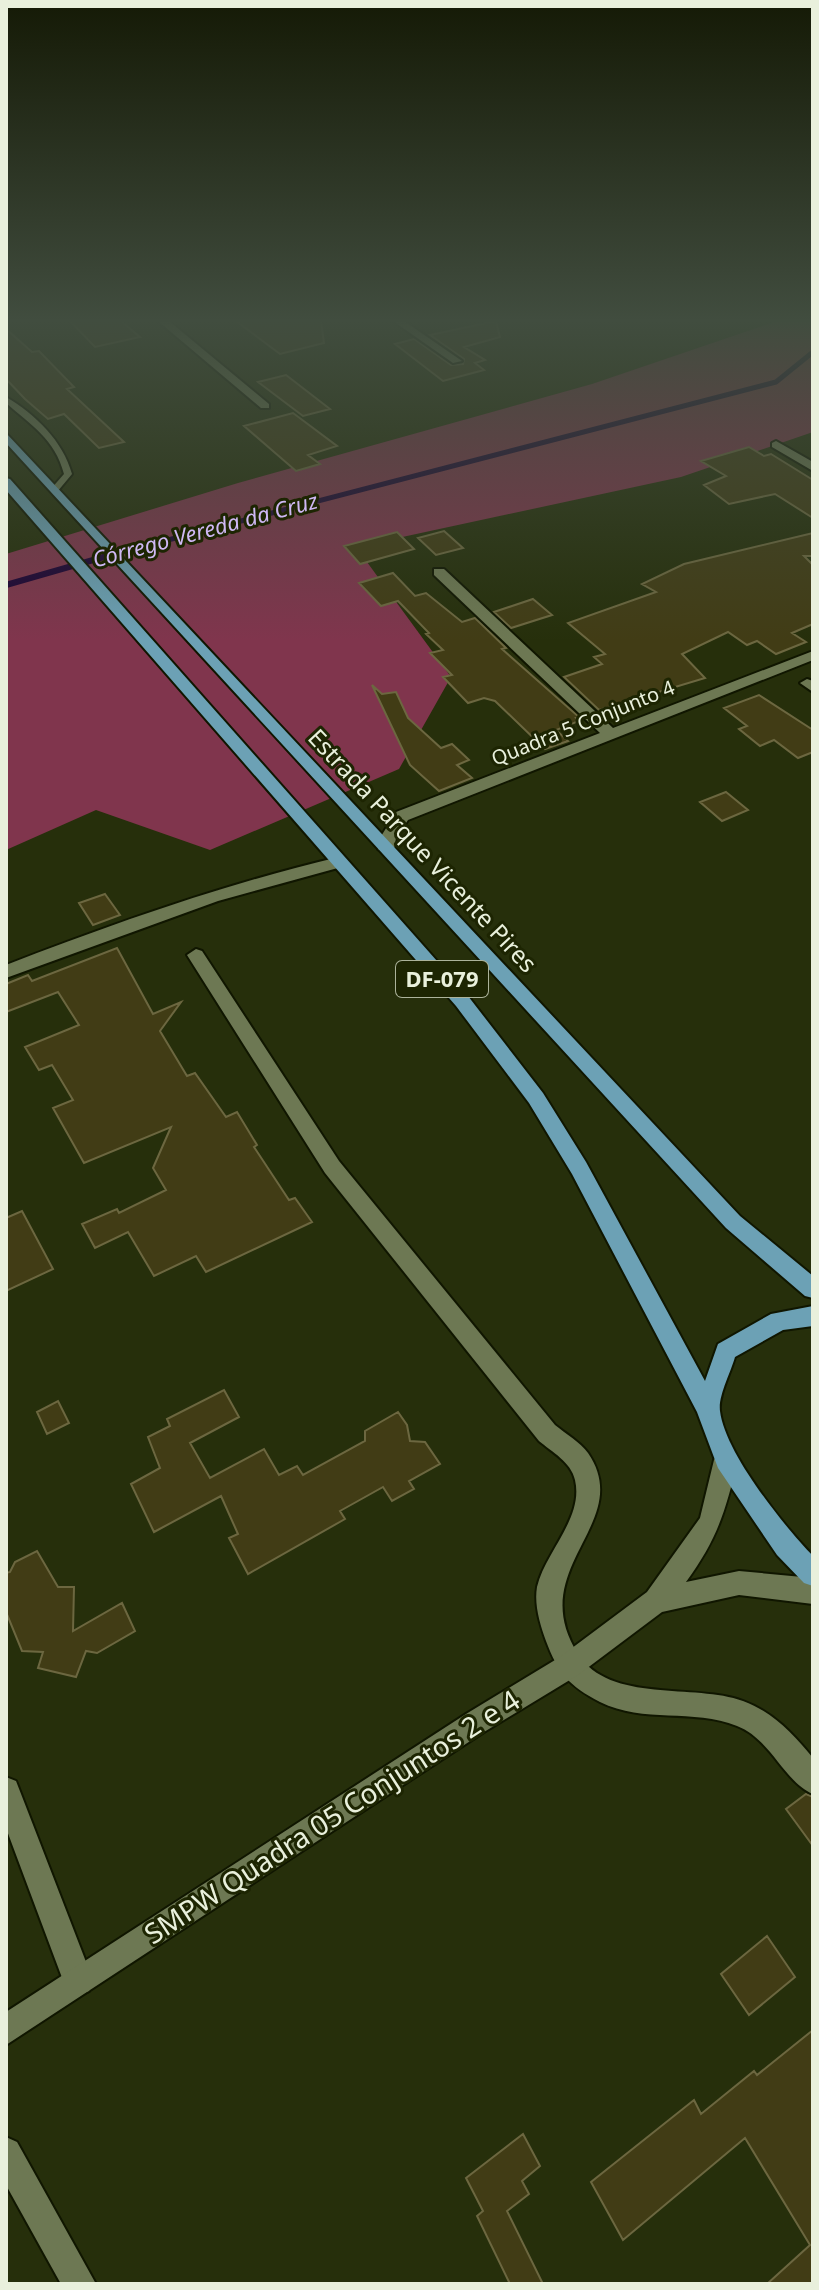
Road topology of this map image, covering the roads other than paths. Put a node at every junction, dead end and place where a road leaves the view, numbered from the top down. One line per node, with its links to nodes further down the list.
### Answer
1 (42, 428): 6 (lane)
2 (6, 436): 6 (main road, Estrada Parque Vicente Pires / DF-079)
3 (776, 445): 4 (street)
4 (813, 467)
5 (7, 485): 11 (main road, DF-079)
6 (54, 490): 10 (main road, Estrada Parque Vicente Pires / DF-079)
7 (439, 572): 9 (street)
8 (813, 655): 9 (street, Quadra 5 Conjunto 4)
9 (609, 733): 10 (street, Quadra 5 Conjunto 4)
10 (386, 849): 14 (main road, Estrada Parque Vicente Pires / DF-079)
11 (339, 862): 13 (street); 16 (main road, DF-079)
12 (196, 955): 21 (street)
13 (6, 972)
14 (813, 1289)
15 (813, 1316): 16 (main road)
16 (708, 1409): 17 (main road, DF-079)
17 (726, 1460): 18 (main road, DF-079); 20 (street, SMPW Quadra 05 Conjuntos 2 e 4)
18 (813, 1574)
19 (813, 1591): 20 (street, SMPW Quadra 05 Conjuntos 2 e 4)
20 (656, 1601): 21 (street, SMPW Quadra 05 Conjuntos 2 e 4)
21 (569, 1666): 22 (street); 24 (street, SMPW Quadra 05 Conjuntos 2 e 4)
22 (813, 1780)
23 (6, 1791): 24 (street)
24 (78, 1980): 25 (street, SMPW Quadra 05 Conjuntos 2 e 4)
25 (6, 2030)
26 (6, 2153): 27 (street)
27 (79, 2284)

